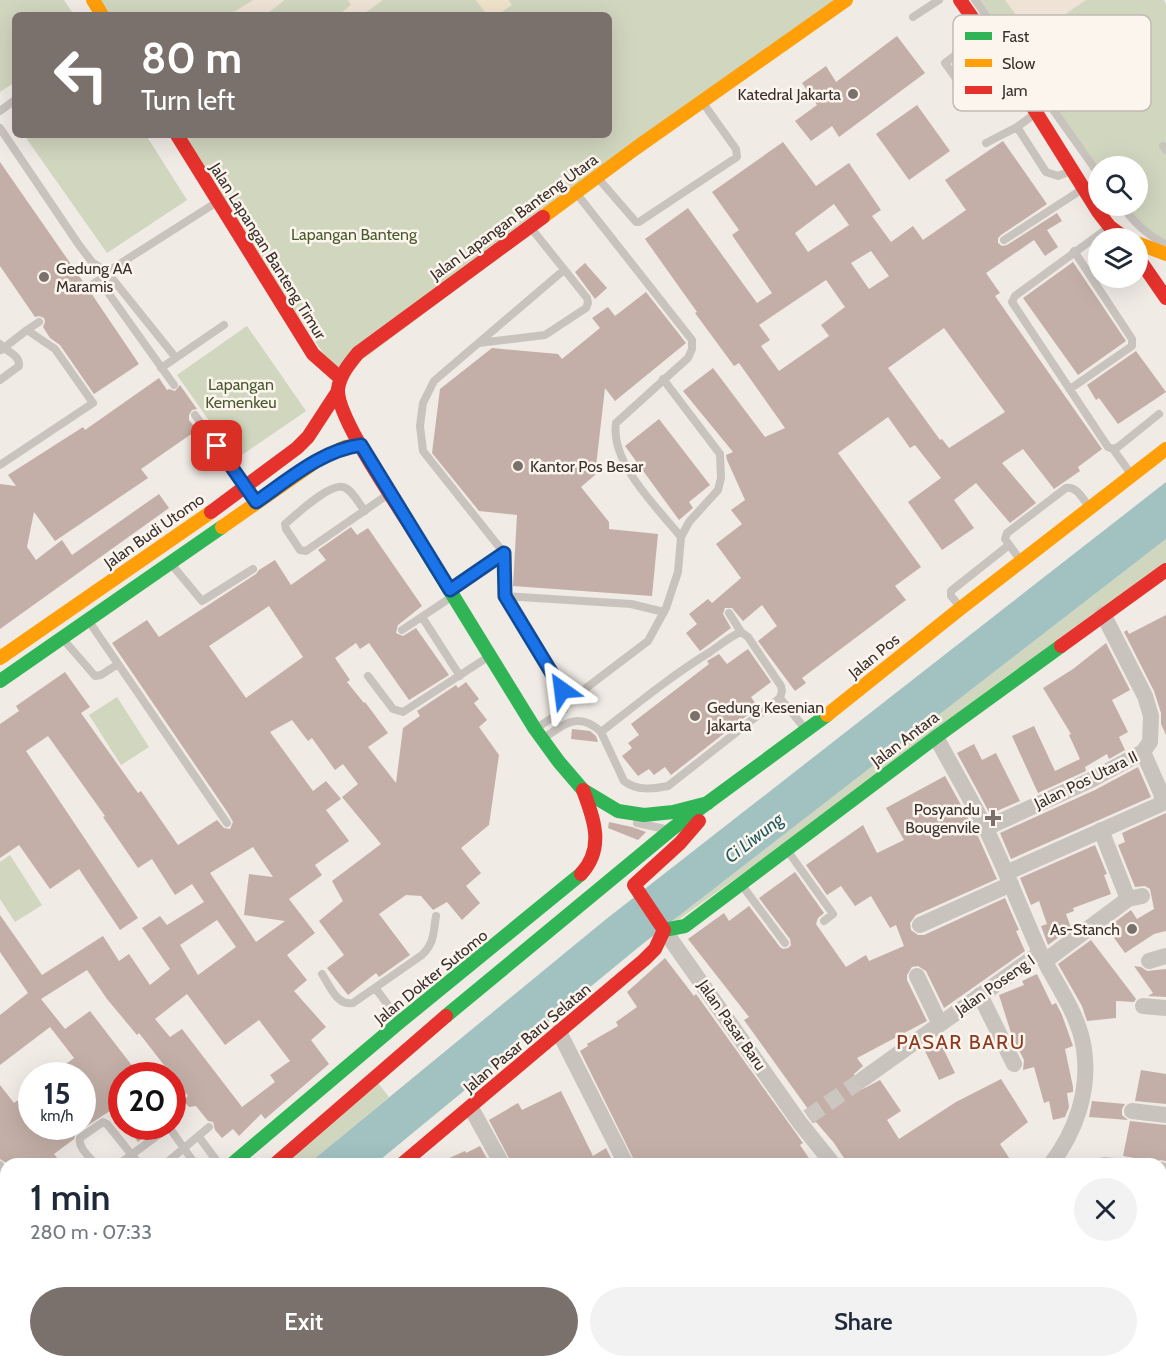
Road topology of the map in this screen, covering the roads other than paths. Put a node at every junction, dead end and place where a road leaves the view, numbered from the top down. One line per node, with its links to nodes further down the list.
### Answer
1 (846, 0): 11 (main road, Jalan Lapangan Banteng Utara)
2 (939, 0): 8 (lane)
3 (960, 0): 5 (main road)
4 (974, 0): 6 (lane); 7 (lane)
5 (970, 15)
6 (977, 15)
7 (985, 15)
8 (913, 17)
9 (953, 55): 10 (lane)
10 (953, 74)
11 (702, 102): 20 (main road, Jalan Lapangan Banteng Utara); 20 (lane)
12 (1054, 111): 18 (lane)
13 (1037, 113): 14 (lane); 19 (main road)
14 (1017, 127): 17 (lane); 19 (lane)
15 (0, 128): 33 (lane)
16 (179, 138): 23 (main road, Jalan Lapangan Banteng Timur)
17 (986, 143)
18 (1088, 158)
19 (1072, 171): 21 (main road)
20 (597, 176): 22 (main road, Jalan Lapangan Banteng Utara)
21 (1083, 188): 26 (main road); 27 (lane)
22 (576, 192): 25 (main road, Jalan Lapangan Banteng Utara); 45 (lane)
23 (218, 202): 33 (lane); 47 (main road, Jalan Lapangan Banteng Timur)
24 (1130, 216): 28 (lane)
25 (530, 226): 32 (lane); 47 (main road, Jalan Lapangan Banteng Utara)
26 (1110, 227): 30 (lane)
27 (1004, 240)
28 (1166, 244)
29 (1148, 247): 31 (main road)
30 (1074, 251): 49 (lane); 49 (lane)
31 (1166, 254)
32 (564, 270): 41 (lane); 41 (lane)
33 (107, 272): 35 (lane); 43 (lane)
34 (1148, 272): 37 (main road)
35 (99, 280): 36 (lane); 44 (lane)
36 (87, 288)
37 (1166, 298)
38 (39, 322): 40 (lane)
39 (224, 325): 43 (lane)
40 (27, 330): 42 (lane); 55 (lane)
41 (478, 344): 64 (lane)
42 (1, 348): 46 (lane)
43 (176, 358): 44 (lane)
44 (161, 368): 48 (lane)
45 (663, 379): 62 (lane); 62 (lane)
46 (0, 380)
47 (339, 384): 52 (main road); 57 (main road, Jalan Budi Utomo)
48 (174, 386)
49 (1070, 389): 53 (lane)
50 (1159, 414): 53 (lane)
51 (195, 416): 57 (lane)
52 (361, 445): 58 (main road); 59 (main road, Jalan Budi Utomo)
53 (1113, 449): 56 (lane)
54 (1166, 449): 56 (main road, Jalan Pos)
55 (0, 465)
56 (1133, 476): 60 (main road, Jalan Pos)
57 (246, 487): 59 (lane); 81 (main road, Jalan Budi Utomo)
58 (391, 492): 61 (lane); 69 (main road)
59 (256, 502): 65 (main road, Jalan Budi Utomo)
60 (1090, 509): 63 (lane); 66 (main road, Jalan Pos)
61 (365, 511): 61 (lane)
62 (681, 537): 72 (lane)
63 (1009, 544): 66 (lane); 71 (lane)
64 (504, 553): 69 (lane); 70 (lane)
65 (170, 562): 67 (lane); 76 (main road, Jalan Budi Utomo)
66 (1021, 562): 71 (main road, Jalan Pos)
67 (254, 569)
68 (1166, 570): 74 (main road, Jalan Antara)
69 (452, 593): 75 (lane); 80 (main road)
70 (505, 596): 72 (lane); 87 (lane)
71 (961, 608): 88 (main road, Jalan Pos)
72 (664, 612): 87 (lane)
73 (729, 613): 78 (lane)
74 (1102, 614): 91 (main road, Jalan Antara); 92 (street)
75 (422, 617): 77 (lane); 84 (lane)
76 (88, 620): 79 (main road, Jalan Budi Utomo); 82 (lane)
77 (402, 630)
78 (741, 632): 86 (lane); 89 (lane)
79 (62, 638): 82 (lane); 85 (main road, Jalan Budi Utomo)
80 (489, 656): 84 (lane); 90 (main road)
81 (0, 658)
82 (118, 664): 95 (lane)
83 (368, 676): 84 (lane)
84 (460, 676)
85 (0, 681)
86 (780, 698): 88 (lane); 89 (lane)
87 (566, 704): 90 (lane)
88 (806, 731): 94 (main road, Jalan Pos)
89 (601, 732): 90 (lane)
90 (538, 734): 93 (main road)
91 (936, 736): 96 (street); 99 (main road, Jalan Antara)
92 (1143, 752): 96 (street, Jalan Pos Utara II); 98 (street, Jalan Pos Utara II)
93 (583, 790): 94 (main road); 97 (lane); 116 (main road, Jalan Dokter Sutomo)
94 (713, 800): 97 (main road, Jalan Pos); 105 (main road, Jalan Pasar Baru)
95 (226, 823)
96 (986, 828): 100 (street)
97 (672, 829): 135 (main road, Jalan Pos)
98 (1101, 830): 100 (street, Jalan Pos Utara II); 108 (street, Jalan Poseng I)
99 (786, 849): 101 (main road, Jalan Antara); 103 (lane)
100 (1008, 878): 104 (street, Jalan Pos Utara II); 108 (street)
101 (741, 884): 105 (main road, Jalan Antara); 106 (lane)
102 (436, 915): 112 (lane)
103 (824, 921)
104 (920, 925)
105 (663, 929): 118 (main road, Jalan Pasar Baru Selatan); 139 (street, Jalan Pasar Baru)
106 (785, 943)
107 (1166, 956): 109 (street)
108 (1043, 957): 113 (street, Jalan Poseng I); 140 (street)
109 (1149, 961)
110 (322, 974): 112 (lane)
111 (917, 976): 117 (street)
112 (375, 989): 116 (lane)
113 (981, 995): 117 (street, Jalan Poseng I); 119 (street)
114 (1143, 1006): 115 (street)
115 (1166, 1008)
116 (401, 1022): 134 (main road, Jalan Dokter Sutomo)
117 (940, 1024): 120 (street, Jalan Poseng I)
118 (559, 1032): 121 (main road, Jalan Pasar Baru Selatan); 138 (street)
119 (1014, 1064)
120 (863, 1079)
121 (471, 1108): 136 (main road, Jalan Pasar Baru Selatan); 137 (street)
122 (1132, 1111): 123 (street)
123 (1166, 1115)
124 (209, 1128): 125 (lane)
125 (199, 1137): 126 (lane); 133 (lane)
126 (184, 1148): 127 (lane); 131 (lane); 132 (lane)
127 (132, 1154): 128 (lane); 129 (lane); 130 (lane)
128 (90, 1158)
129 (127, 1158)
130 (135, 1158)
131 (172, 1158)
132 (191, 1158)
133 (215, 1158)
134 (239, 1158)
135 (282, 1158)
136 (409, 1158)
137 (499, 1158)
138 (624, 1158)
139 (829, 1158)
140 (1055, 1158)

